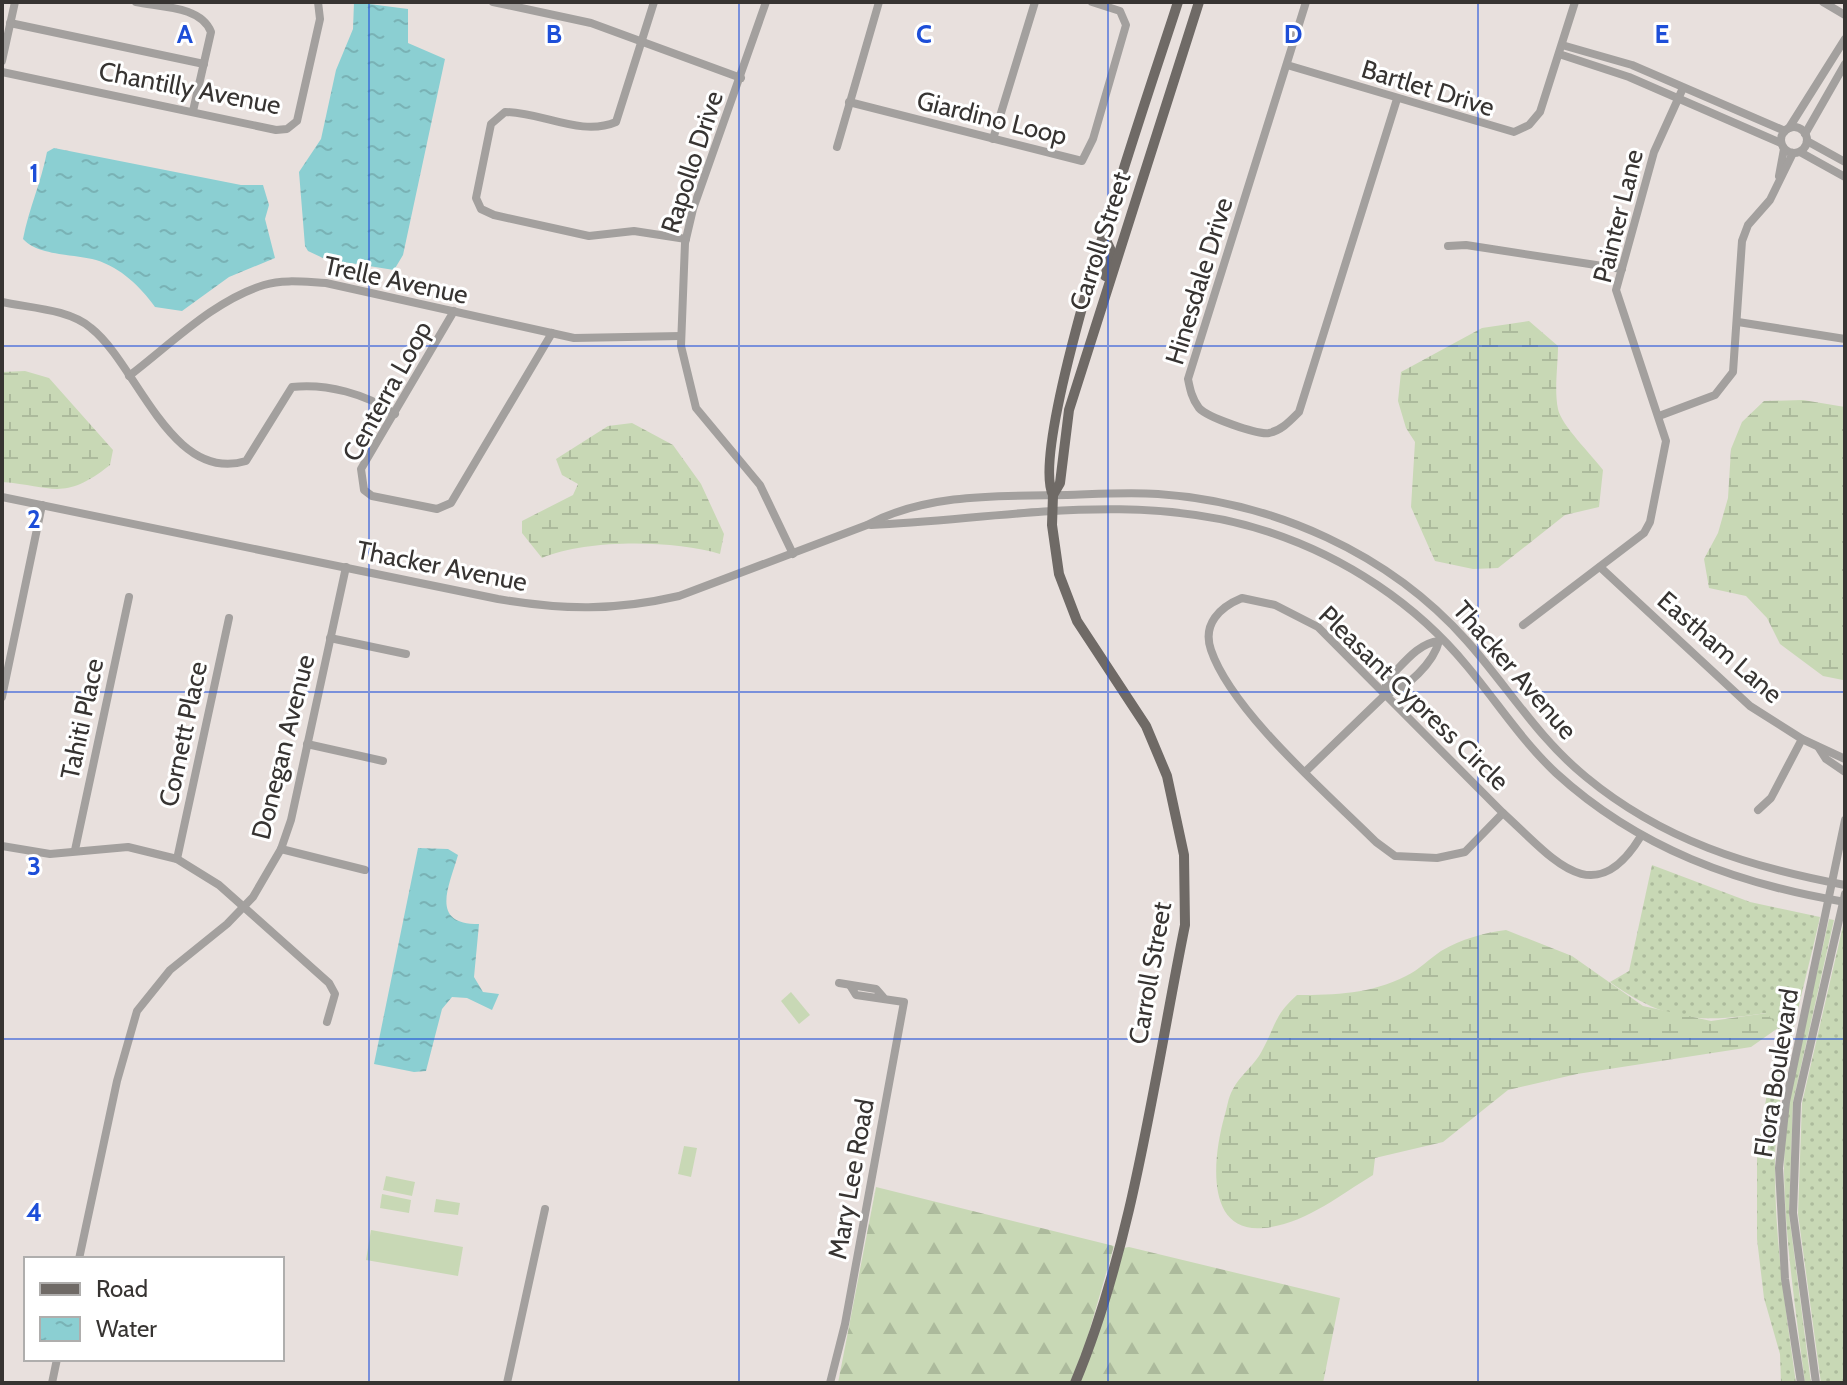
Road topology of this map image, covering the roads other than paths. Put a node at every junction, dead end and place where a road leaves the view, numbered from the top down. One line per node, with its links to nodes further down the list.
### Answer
1 (15, 2): 18 (street)
2 (136, 2): 17 (street)
3 (318, 2): 32 (street, Chantilly Avenue)
4 (493, 2): 19 (street)
5 (654, 2): 19 (street)
6 (766, 2): 27 (street, Rapollo Drive)
7 (879, 2): 31 (street)
8 (1035, 2): 35 (street)
9 (1092, 2): 35 (street, Giardino Loop)
10 (1178, 2): 40 (main road, Carroll Street)
11 (1199, 2): 50 (main road, Carroll Street)
12 (1306, 2): 25 (street)
13 (1575, 2): 21 (street)
14 (1823, 2): 16 (street)
15 (210, 7): 17 (street)
16 (1845, 15)
17 (202, 17): 23 (street)
18 (10, 23): 22 (street); 23 (street)
19 (642, 39): 27 (street); 41 (street)
20 (1845, 39): 33 (street)
21 (1560, 49): 28 (street); 29 (street); 30 (street, Bartlet Drive)
22 (2, 61)
23 (204, 64): 32 (street)
24 (1845, 64): 34 (street)
25 (1287, 65): 30 (street, Bartlet Drive); 30 (street, Hinesdale Drive)
26 (2, 72): 32 (street, Chantilly Avenue)
27 (741, 78): 41 (street, Rapollo Drive)
28 (1683, 88): 29 (street, Painter Lane); 33 (street)
29 (1678, 97): 37 (street); 43 (street, Painter Lane)
30 (1397, 99)
31 (849, 102): 35 (street, Giardino Loop); 36 (street)
32 (193, 111)
33 (1787, 129): 34 (street); 37 (street)
34 (1806, 138): 37 (street); 38 (street)
35 (993, 139)
36 (837, 147)
37 (1790, 149): 39 (street); 46 (street)
38 (1845, 162)
39 (1845, 177)
40 (1104, 236): 50 (main road); 54 (main road, Carroll Street)
41 (686, 239): 48 (street, Rapollo Drive)
42 (1448, 246): 43 (street)
43 (1622, 269): 53 (street, Painter Lane)
44 (2, 302): 51 (street)
45 (454, 311): 47 (street, Trelle Avenue); 51 (street, Trelle Avenue); 52 (street, Centerra Loop)
46 (1738, 322): 49 (street); 53 (street)
47 (552, 333): 48 (street, Trelle Avenue); 52 (street, Centerra Loop)
48 (681, 336): 59 (street, Rapollo Drive)
49 (1845, 339)
50 (1082, 370): 54 (main road, Carroll Street)
51 (129, 376): 52 (street)
52 (395, 414)
53 (1659, 416): 61 (street, Painter Lane)
54 (1053, 495): 57 (main road, Carroll Street); 58 (street, Thacker Avenue); 65 (street, Thacker Avenue)
55 (2, 497): 56 (street, Thacker Avenue)
56 (42, 505): 60 (street, Thacker Avenue); 70 (street)
57 (1052, 512): 58 (street, Thacker Avenue); 67 (street, Thacker Avenue); 100 (main road, Carroll Street)
58 (867, 525): 59 (street, Thacker Avenue)
59 (793, 554): 60 (street, Thacker Avenue)
60 (346, 567): 66 (street, Donegan Avenue)
61 (1600, 567): 64 (street, Painter Lane); 71 (street, Eastham Lane)
62 (129, 597): 84 (street, Tahiti Place)
63 (229, 618): 85 (street, Cornett Place)
64 (1523, 625)
65 (1454, 627): 67 (street); 87 (street, Thacker Avenue)
66 (330, 638): 68 (street); 72 (street, Donegan Avenue)
67 (1440, 640): 69 (street); 69 (street); 81 (street, Thacker Avenue)
68 (406, 654)
69 (1386, 694): 76 (street); 76 (street, Pleasant Cypress Circle); 79 (street, Pleasant Cypress Circle)
70 (2, 697)
71 (1802, 739): 73 (street, Eastham Lane); 78 (street)
72 (307, 744): 75 (street); 83 (street, Donegan Avenue)
73 (1819, 748): 74 (street, Eastham Lane); 77 (street, Eastham Lane)
74 (1845, 759)
75 (383, 761)
76 (1305, 772): 79 (street, Pleasant Cypress Circle)
77 (1845, 772)
78 (1758, 810)
79 (1503, 813): 81 (street, Pleasant Cypress Circle)
80 (1845, 820): 87 (street, Flora Boulevard)
81 (1641, 836): 89 (street, Thacker Avenue)
82 (2, 846): 84 (street)
83 (281, 849): 86 (street); 91 (street, Donegan Avenue)
84 (75, 850): 85 (street)
85 (177, 859): 91 (street)
86 (365, 870)
87 (1831, 882): 88 (street, Thacker Avenue); 89 (street, Flora Boulevard)
88 (1845, 885)
89 (1827, 899): 90 (street, Thacker Avenue); 101 (street, Flora Boulevard)
90 (1844, 899): 102 (street, Flora Boulevard)
91 (241, 909): 93 (street); 95 (street, Donegan Avenue)
92 (839, 983): 99 (street, Mary Lee Road)
93 (327, 1022)
94 (545, 1209): 98 (street)
95 (79, 1257)
96 (57, 1361): 97 (street)
97 (52, 1383)
98 (507, 1383)
99 (830, 1383)
100 (1075, 1383)
101 (1801, 1383)
102 (1816, 1383)

